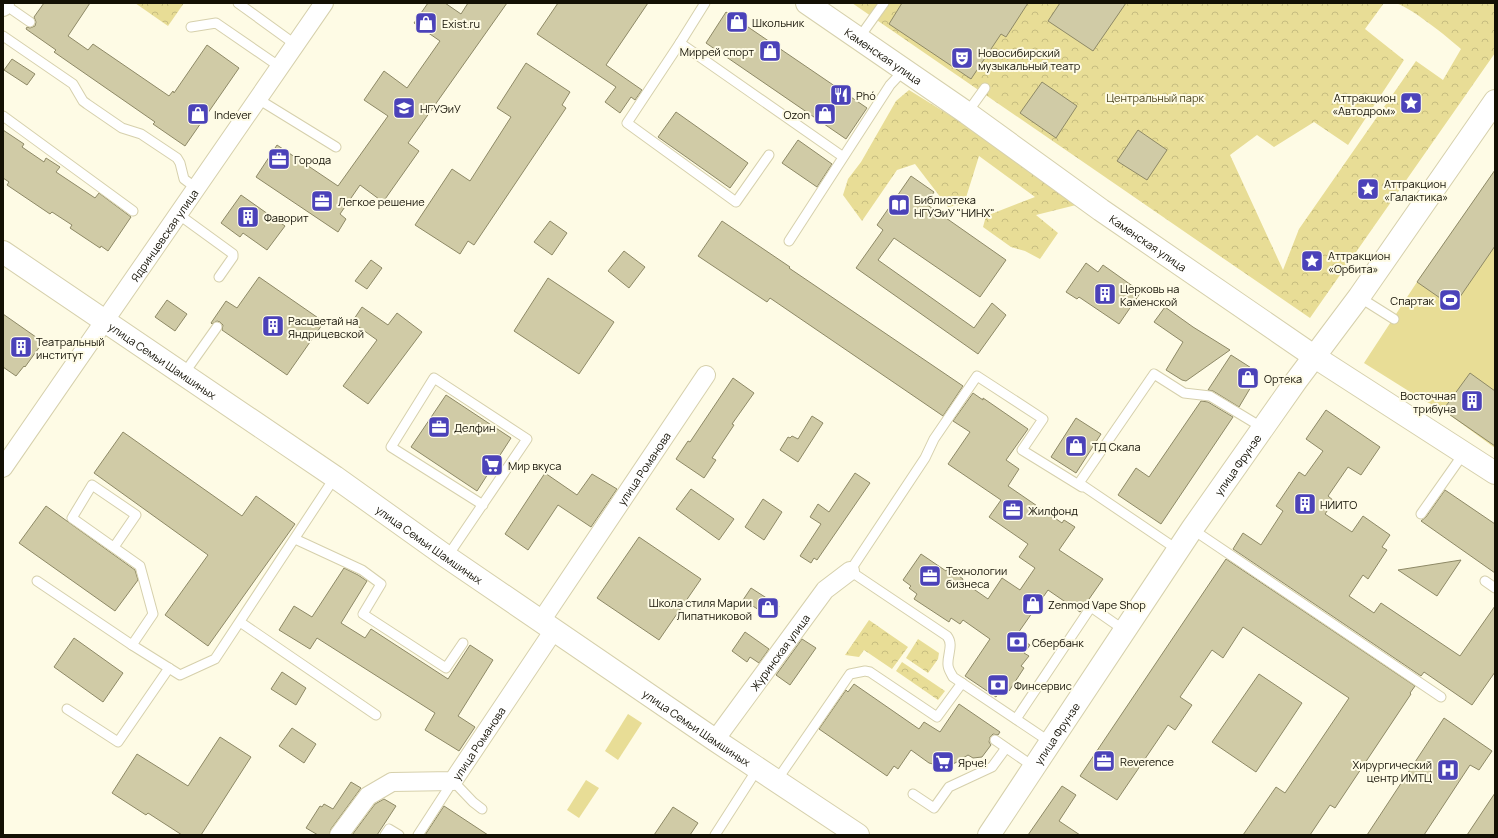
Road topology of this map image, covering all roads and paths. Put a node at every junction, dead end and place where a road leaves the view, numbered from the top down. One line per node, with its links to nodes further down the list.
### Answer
1 (238, 3): 12 (lane)
2 (324, 3): 12 (street, Ядринцевская улица)
3 (705, 3): 11 (lane)
4 (807, 3): 10 (street, Каменская улица)
5 (884, 3): 10 (lane)
6 (4, 5): 7 (lane)
7 (30, 22)
8 (191, 27): 13 (lane)
9 (3, 36): 23 (lane)
10 (859, 38): 14 (street, Каменская улица)
11 (680, 43): 21 (lane); 22 (lane)
12 (296, 45): 13 (street, Ядринцевская улица)
13 (280, 67): 16 (street, Ядринцевская улица)
14 (904, 70): 18 (street, Каменская улица); 26 (lane)
15 (985, 88): 18 (lane)
16 (258, 99): 20 (lane); 23 (street, Ядринцевская улица)
17 (1495, 101): 29 (street, улица Фрунзе)
18 (967, 113): 33 (street, Каменская улица)
19 (3, 116): 24 (lane)
20 (336, 147)
21 (839, 154)
22 (769, 155)
23 (196, 188): 25 (street, Ядринцевская улица)
24 (133, 210)
25 (178, 214): 28 (lane); 31 (street, Ядринцевская улица)
26 (789, 241)
27 (3, 252): 31 (street, улица Семьи Шамшиных)
28 (219, 277)
29 (1359, 297): 30 (lane); 33 (street, улица Фрунзе)
30 (1394, 319)
31 (104, 321): 34 (street, улица Семьи Шамшиных); 38 (street, Ядринцевская улица)
32 (216, 327): 34 (lane)
33 (1315, 356): 36 (street, улица Фрунзе); 37 (street, Каменская улица)
34 (183, 375): 40 (street, улица Семьи Шамшиных)
35 (706, 375): 54 (street, улица Романова)
36 (1263, 428): 41 (lane); 44 (street, улица Фрунзе)
37 (1465, 452): 39 (street, Каменская улица); 43 (lane)
38 (3, 468)
39 (1495, 473)
40 (335, 477): 45 (lane); 48 (street, улица Семьи Шамшиных)
41 (1082, 487): 47 (lane); 49 (lane)
42 (483, 505): 42 (lane); 48 (lane)
43 (1421, 514)
44 (1192, 529): 47 (street, улица Фрунзе); 60 (lane)
45 (295, 539): 53 (lane); 56 (lane)
46 (114, 547): 46 (lane); 57 (lane)
47 (1178, 550): 55 (street, улица Фрунзе)
48 (447, 557): 54 (street, улица Семьи Шамшиных)
49 (850, 571): 59 (lane); 64 (street, Журинская улица)
50 (37, 581): 57 (lane)
51 (1485, 581): 52 (lane)
52 (1495, 588)
53 (240, 622): 58 (lane); 62 (lane)
54 (547, 626): 64 (street, улица Семьи Шамшиных); 71 (street, улица Романова)
55 (1124, 630): 63 (lane); 66 (street, улица Фрунзе)
56 (463, 643)
57 (132, 645): 58 (lane)
58 (169, 668): 61 (lane)
59 (962, 683): 63 (lane); 70 (lane)
60 (1441, 697)
61 (67, 709)
62 (376, 715)
63 (1016, 719): 66 (lane)
64 (715, 740): 69 (street, улица Семьи Шамшиных)
65 (995, 740): 67 (lane)
66 (1050, 742): 68 (street, улица Фрунзе)
67 (1006, 748): 68 (lane); 72 (lane)
68 (1034, 767): 80 (street, улица Фрунзе)
69 (758, 768): 70 (street, улица Семьи Шамшиных); 78 (lane)
70 (777, 780): 79 (street, улица Семьи Шамшиных)
71 (453, 781): 73 (lane); 74 (street, улица Романова); 77 (lane)
72 (913, 794)
73 (482, 808)
74 (339, 835)
75 (385, 835): 76 (lane)
76 (399, 835)
77 (418, 835)
78 (715, 835)
79 (858, 835)
80 (988, 835)

